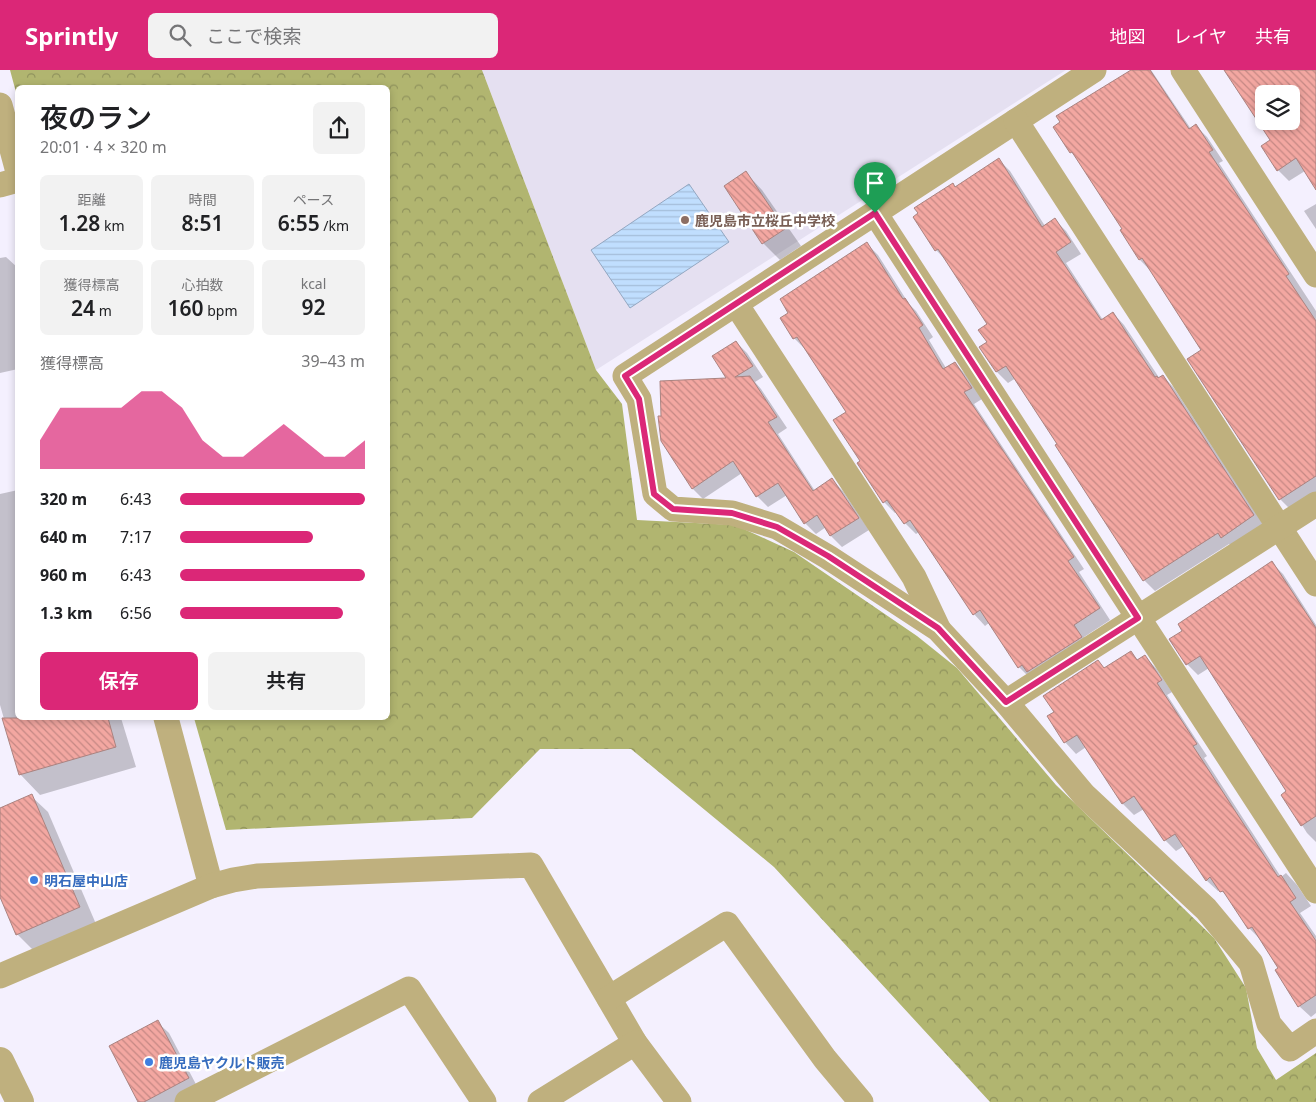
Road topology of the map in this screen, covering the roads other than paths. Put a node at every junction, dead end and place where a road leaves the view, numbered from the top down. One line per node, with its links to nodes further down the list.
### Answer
1 (1094, 70): 4 (street)
2 (1183, 70): 9 (street)
3 (0, 104): 5 (street)
4 (1016, 121): 8 (street); 12 (street)
5 (15, 161)
6 (15, 181): 7 (street)
7 (0, 185)
8 (875, 213): 10 (street); 14 (street)
9 (1316, 275)
10 (736, 304): 15 (street); 15 (street)
11 (1316, 504): 12 (street)
12 (1280, 528): 13 (street); 14 (street)
13 (1316, 584)
14 (1138, 618): 16 (street); 19 (street)
15 (938, 628): 16 (street)
16 (1006, 702): 22 (street)
17 (167, 720): 18 (street)
18 (212, 886): 20 (street); 21 (street)
19 (1316, 891)
20 (0, 976)
21 (609, 998): 23 (street); 30 (street)
22 (1316, 1031)
23 (635, 1043): 28 (street); 29 (street)
24 (0, 1061): 25 (street)
25 (20, 1102)
26 (187, 1102): 27 (street)
27 (484, 1102)
28 (540, 1102)
29 (679, 1102)
30 (861, 1102)

